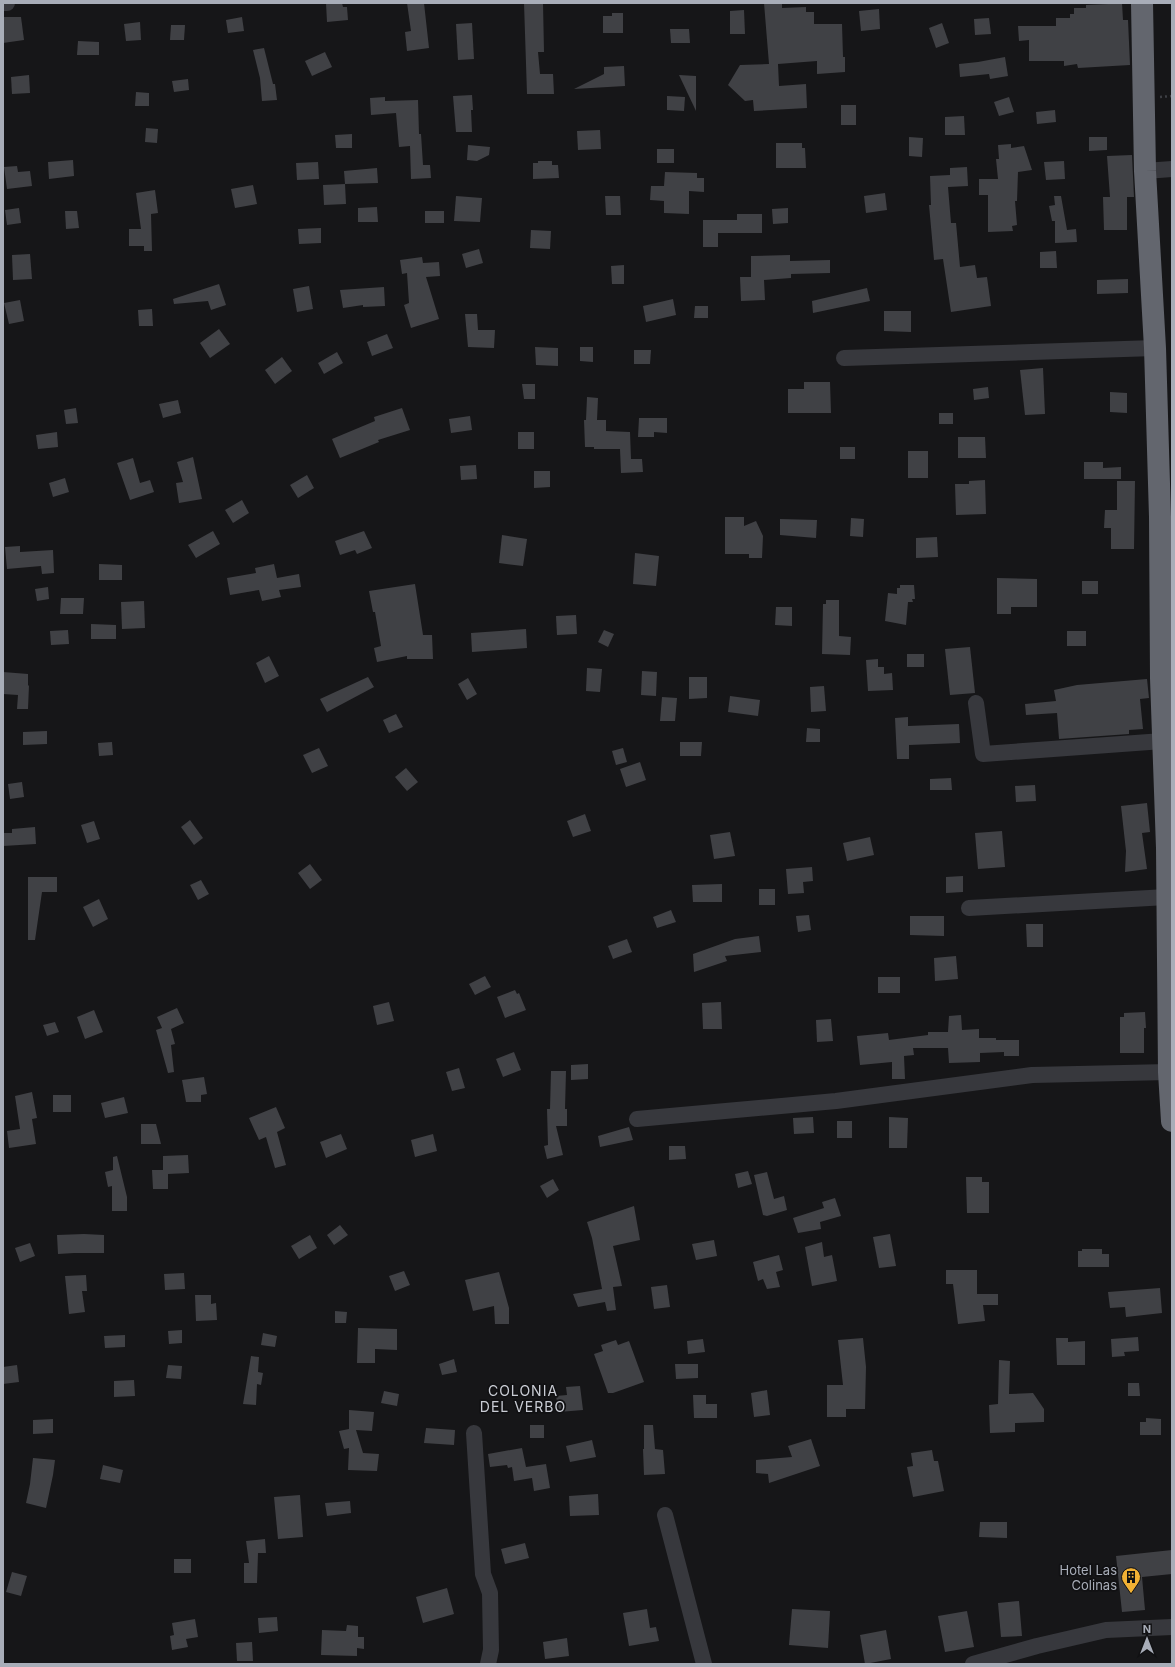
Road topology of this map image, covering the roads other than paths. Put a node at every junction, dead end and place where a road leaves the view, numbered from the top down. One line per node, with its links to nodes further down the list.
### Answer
1 (3, 3): 2 (street)
2 (7, 3)
3 (1142, 3): 5 (highway)
4 (1172, 169): 5 (street)
5 (1145, 171): 6 (highway)
6 (1155, 348): 7 (street); 8 (highway)
7 (844, 358)
8 (1166, 517): 10 (highway)
9 (976, 703): 10 (street)
10 (1163, 741): 11 (highway)
11 (1169, 848): 12 (highway)
12 (1167, 897): 13 (street); 14 (highway)
13 (970, 908)
14 (1169, 1072): 15 (street); 16 (highway)
15 (637, 1119)
16 (1172, 1121)
17 (474, 1433): 20 (street)
18 (665, 1516): 21 (street)
19 (1172, 1627): 22 (street)
20 (488, 1664)
21 (704, 1664)
22 (973, 1664)

